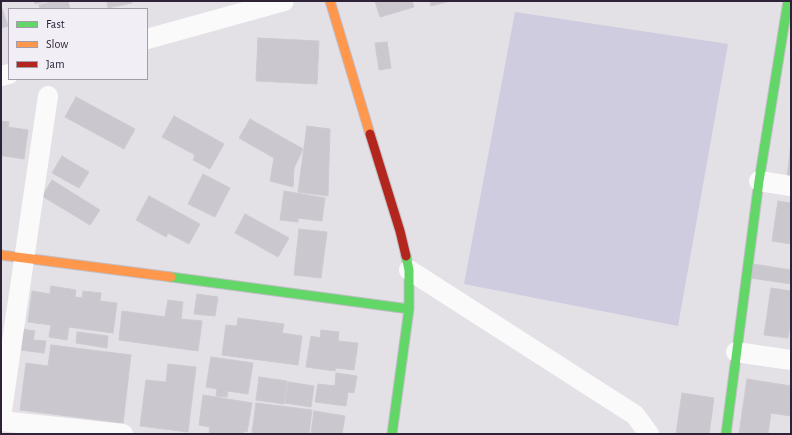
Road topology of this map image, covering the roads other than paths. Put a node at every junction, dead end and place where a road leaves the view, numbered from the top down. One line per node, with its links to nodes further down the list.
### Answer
1 (284, 1): 5 (street)
2 (330, 1): 11 (street)
3 (788, 1): 4 (street)
4 (787, 32): 7 (street)
5 (148, 38)
6 (48, 96): 10 (street)
7 (759, 181): 8 (street); 13 (street)
8 (791, 186)
9 (1, 255): 10 (street)
10 (24, 257): 12 (street); 15 (street)
11 (409, 270): 12 (street); 19 (street)
12 (409, 309): 18 (street)
13 (736, 352): 14 (street); 20 (street)
14 (791, 360)
15 (1, 417)
16 (1, 421): 17 (street)
17 (124, 434)
18 (392, 434)
19 (649, 434)
20 (726, 434)

